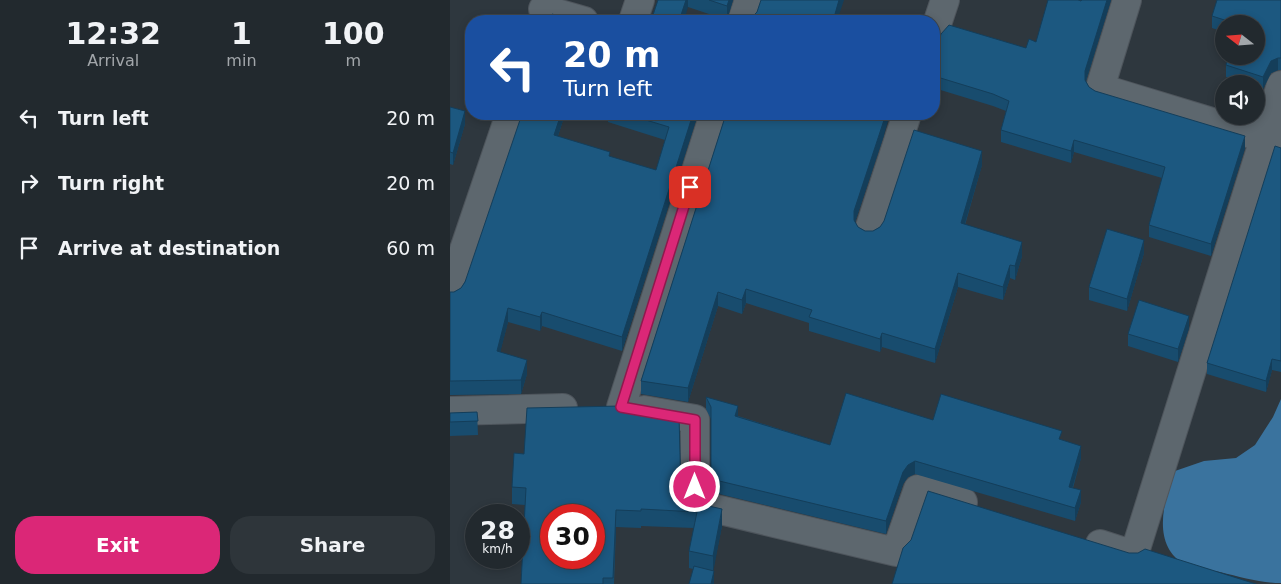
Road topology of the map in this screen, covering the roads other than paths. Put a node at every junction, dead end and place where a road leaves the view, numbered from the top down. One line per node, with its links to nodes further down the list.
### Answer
1 (640, 0): 7 (street)
2 (749, 0): 8 (street)
3 (945, 0): 9 (street)
4 (1127, 0): 14 (street)
5 (543, 10): 6 (street)
6 (562, 15)
7 (635, 15)
8 (744, 15)
9 (940, 15)
10 (1281, 85): 14 (street)
11 (508, 120): 16 (street)
12 (712, 120): 17 (street)
13 (905, 120): 15 (street)
14 (1273, 141): 20 (street)
15 (869, 230)
16 (450, 291)
17 (621, 407): 18 (street); 19 (street)
18 (450, 411)
19 (984, 509)
20 (1078, 538)

